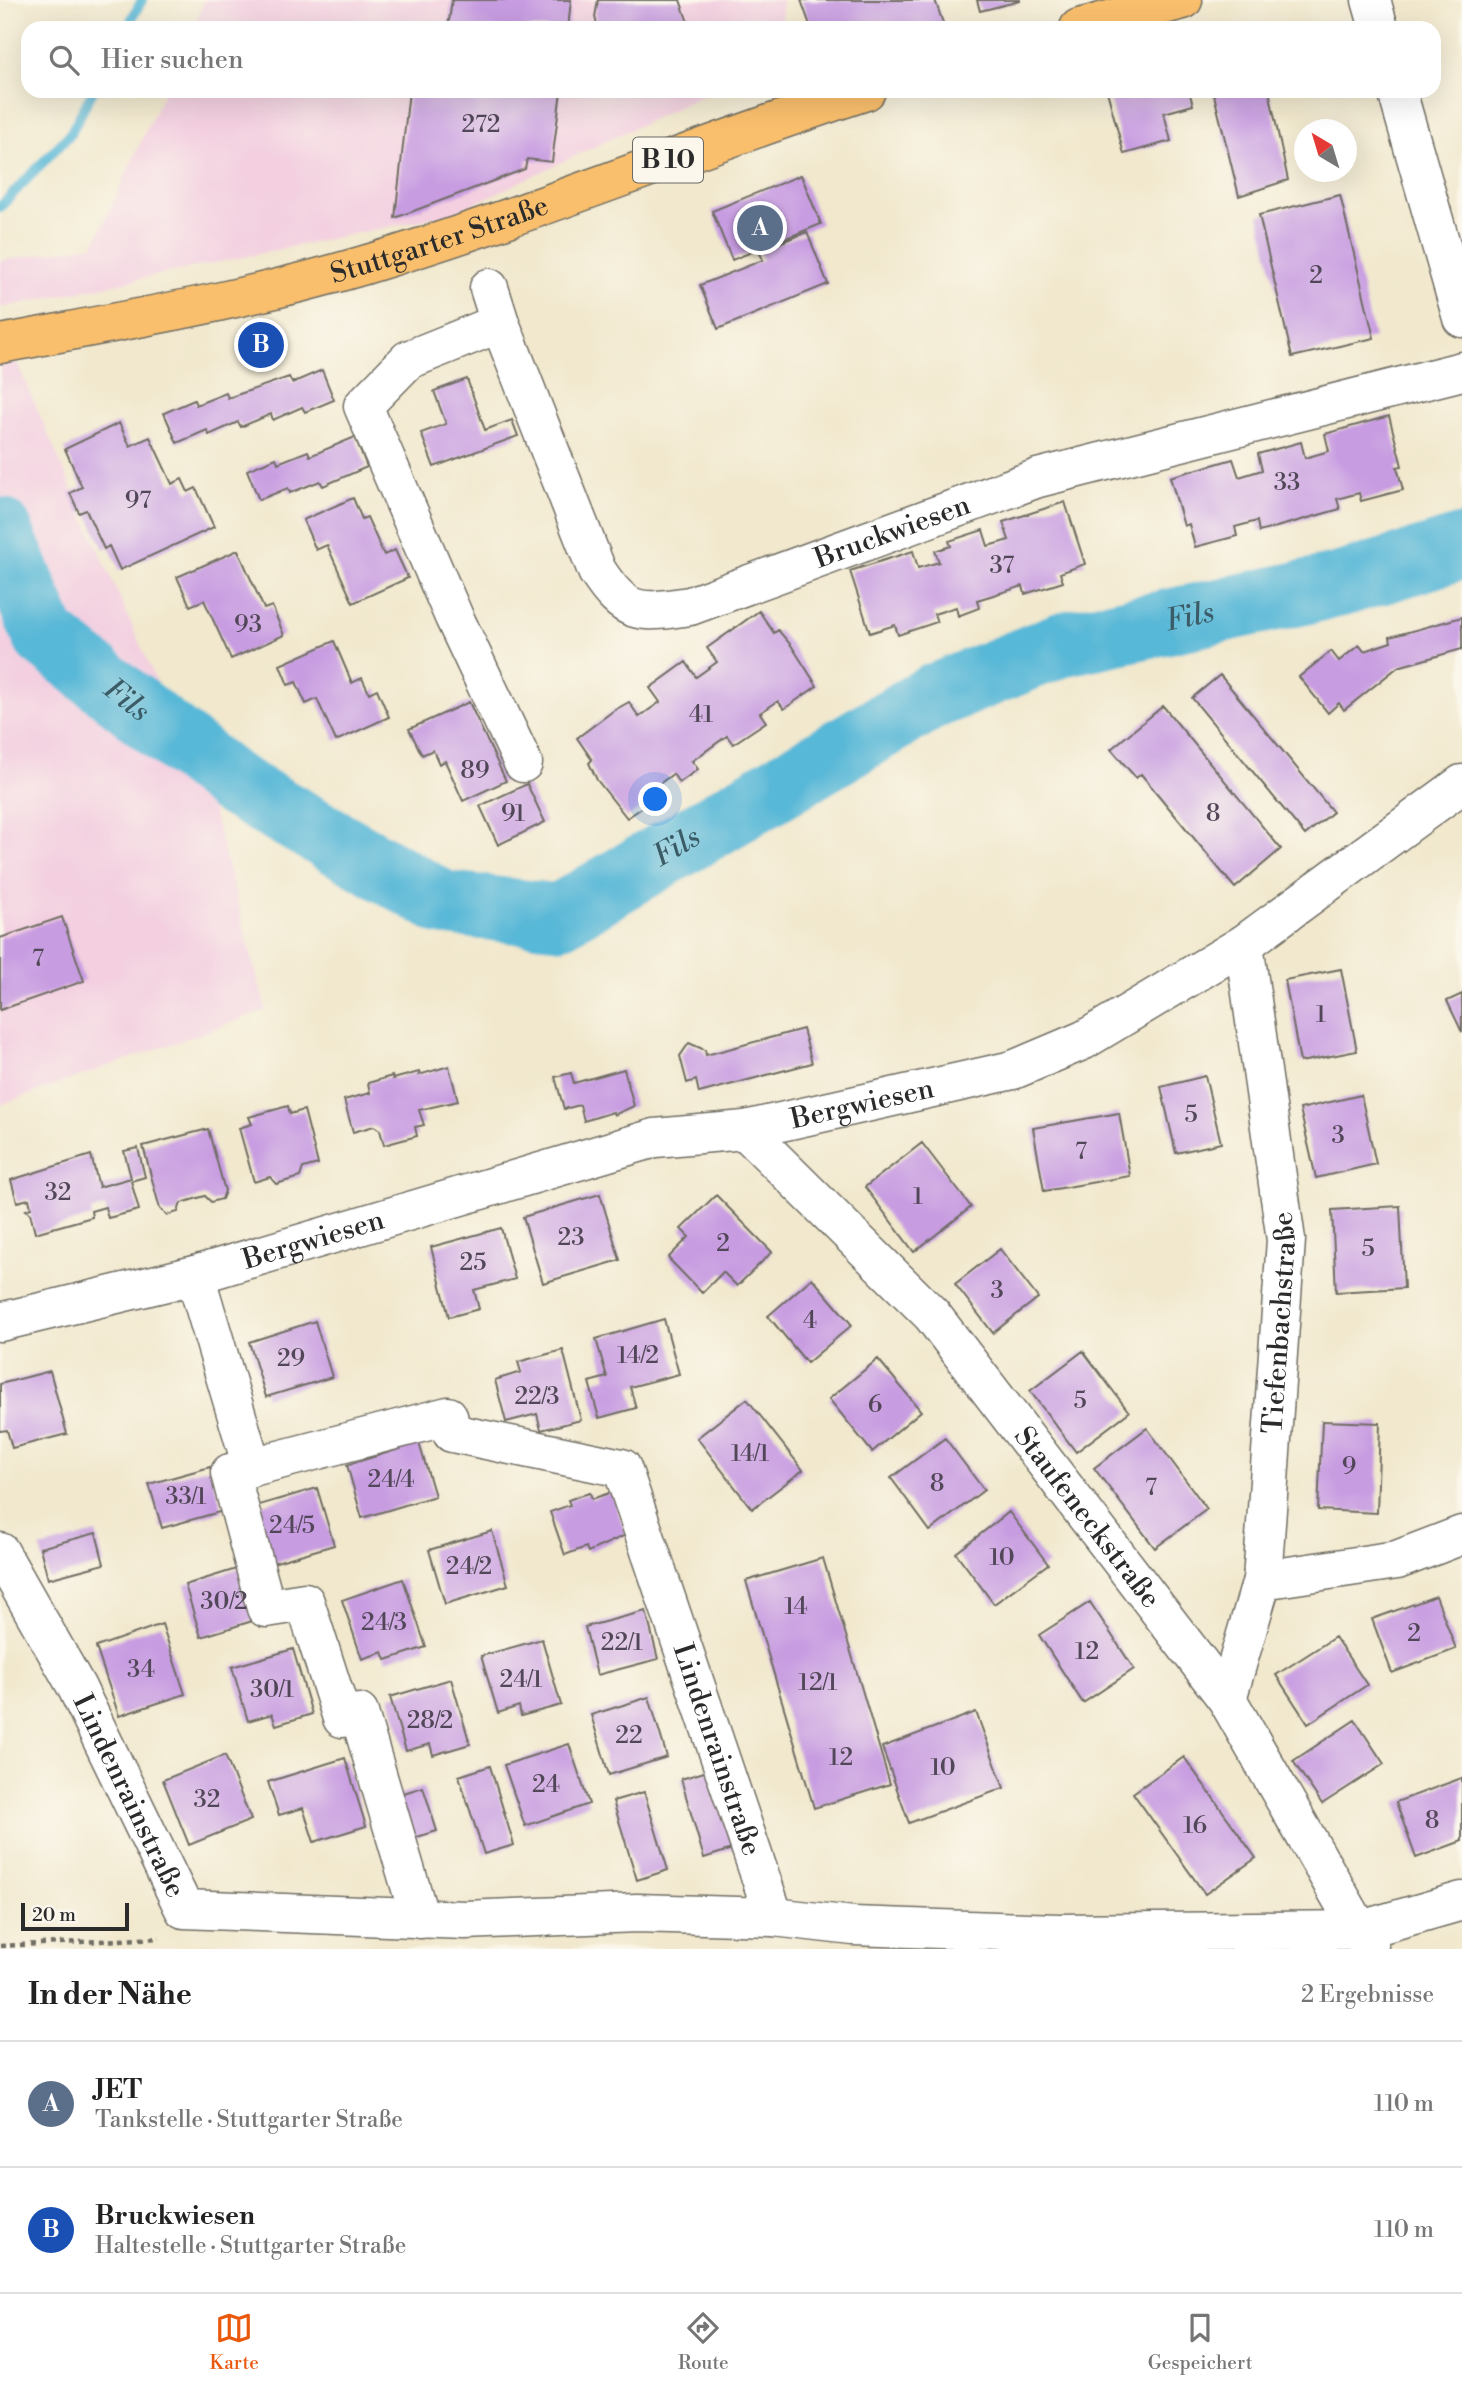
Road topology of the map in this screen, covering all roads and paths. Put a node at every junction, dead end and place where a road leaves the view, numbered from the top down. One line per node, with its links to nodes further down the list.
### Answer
1 (1183, 0): 3 (main road)
2 (1371, 0): 4 (street)
3 (1105, 21)
4 (1377, 21)
5 (845, 98): 8 (main road, Stuttgarter Straße / B 10)
6 (1399, 98): 7 (street)
7 (1462, 318)
8 (0, 344)
9 (1462, 371): 10 (street, Bruckwiesen)
10 (523, 763)
11 (1462, 784): 12 (street, Bergwiesen)
12 (1244, 944): 13 (street, Bergwiesen); 19 (street, Tiefenbachstraße)
13 (744, 1130): 14 (street, Bergwiesen); 20 (street, Staufeneckstraße)
14 (195, 1275): 15 (street, Bergwiesen); 16 (street)
15 (0, 1322)
16 (252, 1467): 22 (street, Lindenrainstraße); 23 (street)
17 (1462, 1535): 19 (street)
18 (0, 1552): 23 (street, Lindenrainstraße)
19 (1262, 1580): 20 (street, Tiefenbachstraße)
20 (1227, 1699): 27 (street, Staufeneckstraße)
21 (1462, 1900): 27 (street, Lindenrainstraße)
22 (774, 1917): 24 (street, Lindenrainstraße); 26 (street, Lindenrainstraße)
23 (420, 1919): 24 (street, Lindenrainstraße)
24 (462, 1935)
25 (162, 1937): 29 (path)
26 (853, 1937): 28 (street, Lindenrainstraße)
27 (1365, 1939): 28 (street, Lindenrainstraße)
28 (1113, 1941)
29 (0, 1946)

